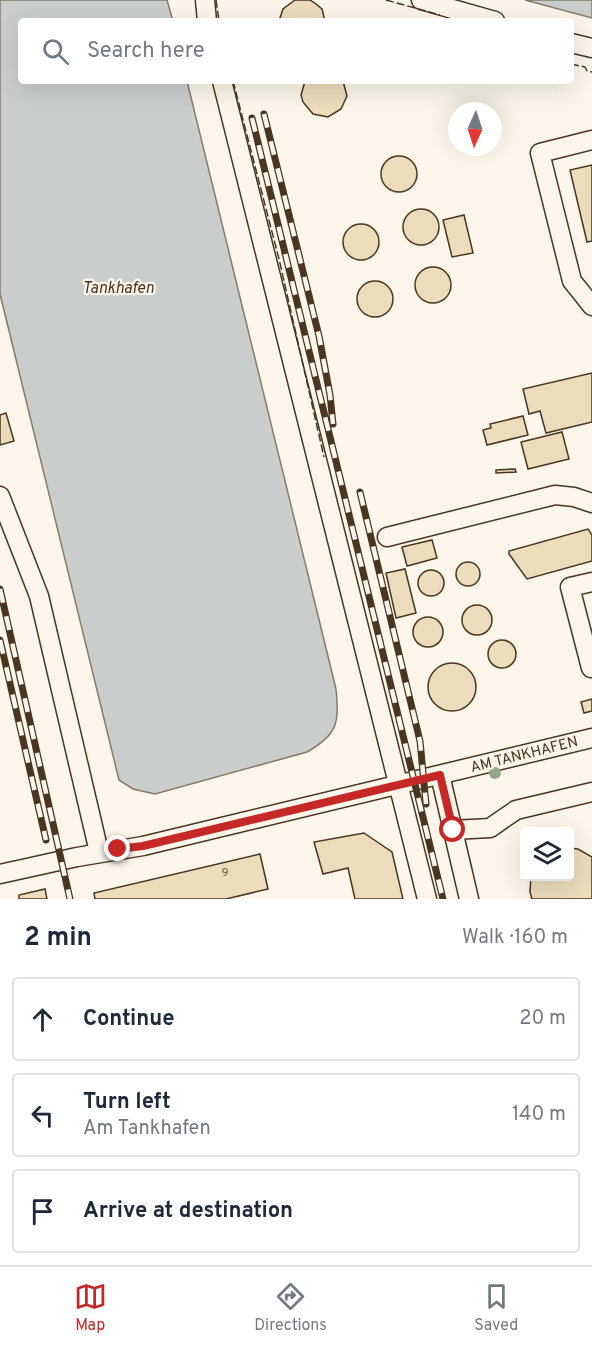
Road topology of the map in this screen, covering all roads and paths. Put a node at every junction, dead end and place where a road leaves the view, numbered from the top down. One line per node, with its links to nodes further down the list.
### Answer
1 (205, 0): 3 (street)
2 (421, 0): 4 (street)
3 (207, 18)
4 (484, 18)
5 (574, 43): 6 (street)
6 (592, 48)
7 (223, 84): 17 (street)
8 (592, 141): 9 (street)
9 (592, 306)
10 (0, 496): 20 (street)
11 (592, 503): 12 (street)
12 (387, 537)
13 (592, 582): 14 (street)
14 (591, 668)
15 (592, 738): 16 (street, AM TANKHAFEN)
16 (440, 775): 17 (street, AM TANKHAFEN); 19 (street)
17 (398, 784): 20 (street, AM TANKHAFEN); 22 (street)
18 (592, 792): 19 (street)
19 (453, 830): 23 (street)
20 (99, 852): 21 (street, AM TANKHAFEN)
21 (0, 874)
22 (427, 899)
23 (469, 899)

